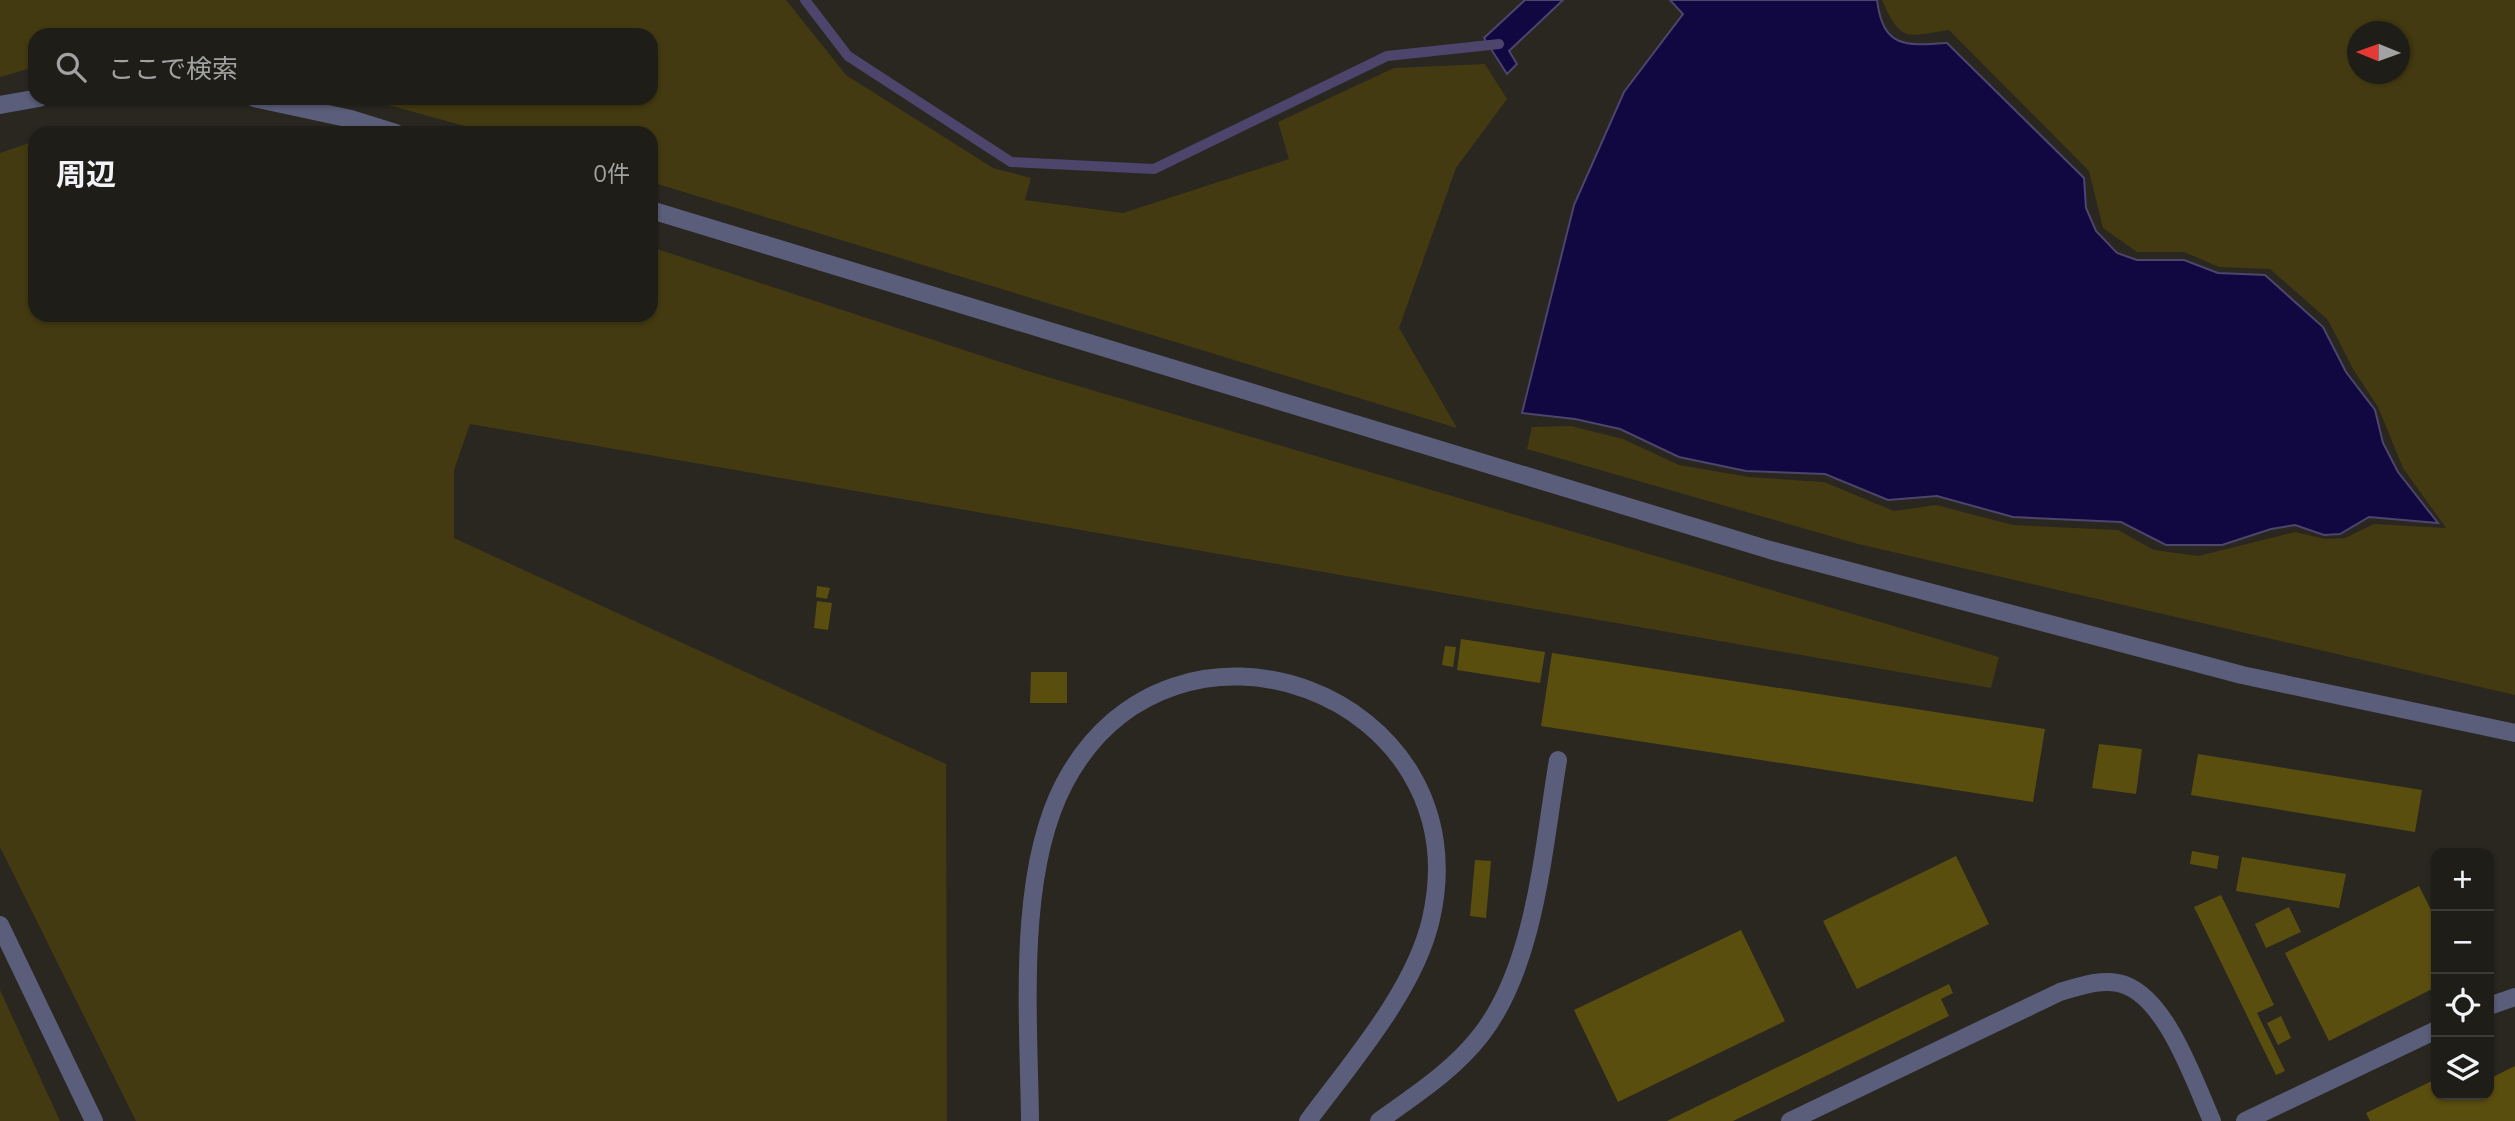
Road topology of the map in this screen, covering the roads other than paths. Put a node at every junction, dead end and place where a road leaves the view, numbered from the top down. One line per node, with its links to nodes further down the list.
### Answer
1 (28, 100): 2 (street)
2 (0, 105)
3 (286, 105): 4 (street)
4 (374, 126)
5 (658, 212): 6 (street)
6 (2515, 733)
7 (1558, 760): 16 (street)
8 (0, 925): 13 (street)
9 (2515, 997): 10 (street)
10 (2494, 1004)
11 (2431, 1032): 18 (street)
12 (2209, 1120): 17 (street)
13 (94, 1121)
14 (1030, 1121): 15 (street)
15 (1308, 1121)
16 (1379, 1121)
17 (1790, 1121)
18 (2245, 1121)

